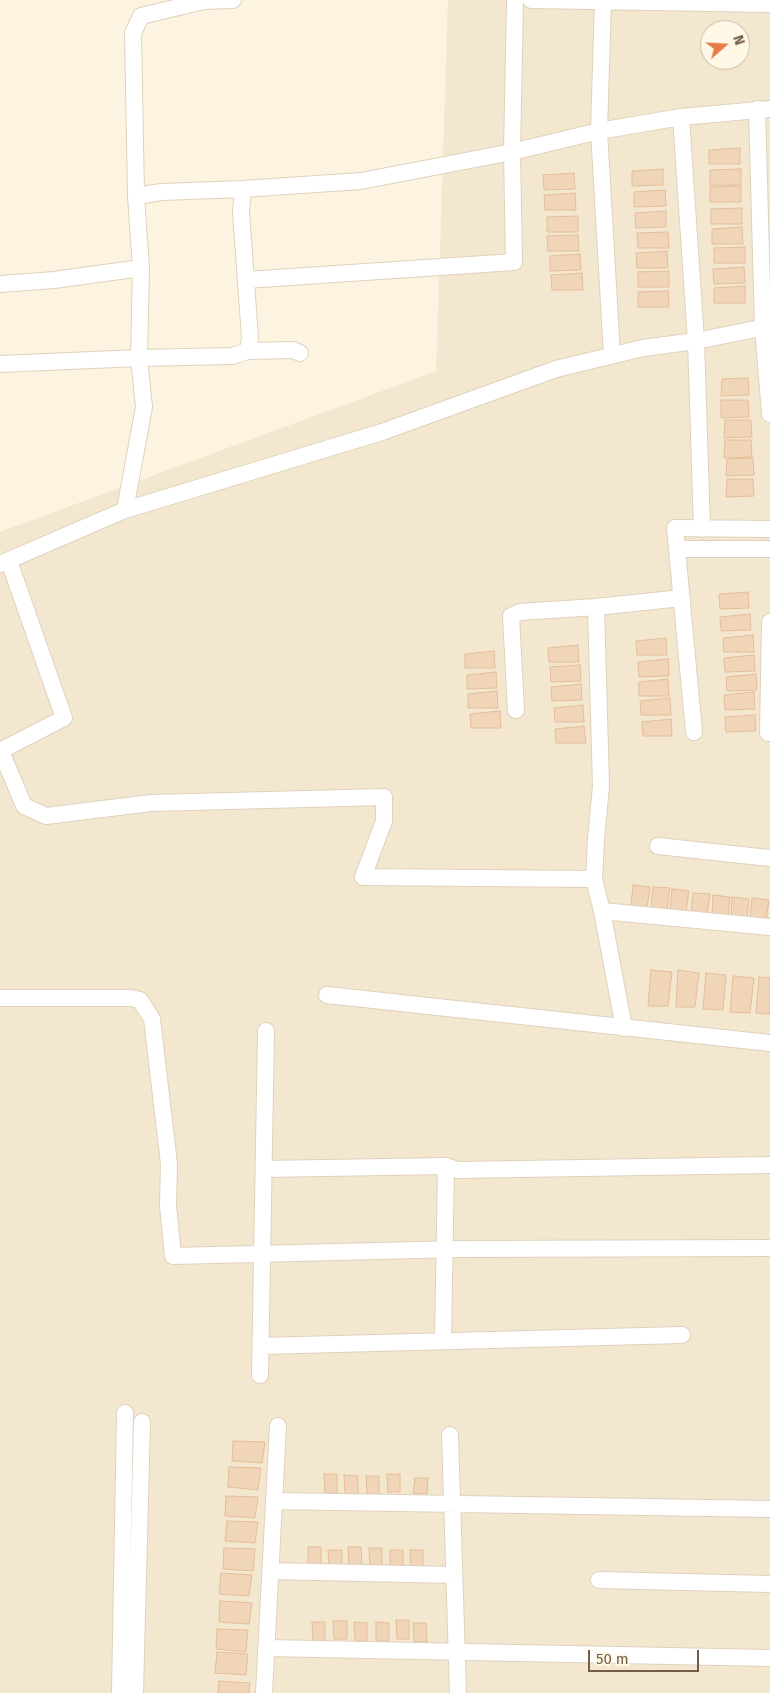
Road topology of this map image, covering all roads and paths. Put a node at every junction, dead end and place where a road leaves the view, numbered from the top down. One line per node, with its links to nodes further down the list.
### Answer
1 (233, 0): 11 (street)
2 (515, 0): 9 (street)
3 (531, 0): 4 (street)
4 (603, 0): 5 (street); 8 (street)
5 (770, 4)
6 (764, 109): 7 (street); 15 (street)
7 (681, 117): 8 (street); 16 (street)
8 (599, 132): 9 (street); 19 (street)
9 (512, 152): 10 (street); 13 (street)
10 (243, 189): 11 (street); 13 (street)
11 (136, 196): 12 (street)
12 (141, 268): 14 (street); 20 (street)
13 (246, 280): 17 (street)
14 (0, 284)
15 (766, 326): 16 (street); 22 (street)
16 (696, 341): 19 (street); 24 (street)
17 (248, 351): 18 (street); 20 (street)
18 (300, 353)
19 (612, 356): 23 (street)
20 (139, 358): 21 (street); 23 (street)
21 (0, 364)
22 (770, 414)
23 (125, 510): 28 (street)
24 (702, 529): 25 (street); 26 (street)
25 (770, 529)
26 (677, 549): 27 (street); 29 (street)
27 (770, 550)
28 (4, 562): 35 (street)
29 (682, 598): 30 (street); 33 (street)
30 (596, 607): 32 (street); 38 (street)
31 (770, 622): 34 (street)
32 (516, 710)
33 (694, 732)
34 (768, 733)
35 (0, 751): 38 (street)
36 (658, 846): 37 (street)
37 (770, 858)
38 (594, 879): 39 (street)
39 (602, 910): 40 (street); 43 (street)
40 (770, 926)
41 (327, 996): 43 (street)
42 (0, 998): 51 (street)
43 (624, 1028): 45 (street)
44 (266, 1030): 48 (street)
45 (770, 1043)
46 (770, 1165): 47 (street)
47 (446, 1166): 48 (street); 50 (street)
48 (264, 1169): 51 (street)
49 (770, 1248): 50 (street)
50 (445, 1249): 51 (street); 53 (street)
51 (262, 1254): 54 (street)
52 (682, 1335): 53 (street)
53 (443, 1341): 54 (street)
54 (261, 1346): 55 (street)
55 (260, 1375)
56 (124, 1413): 70 (street)
57 (142, 1422): 71 (street)
58 (278, 1426): 60 (street)
59 (450, 1435): 61 (street)
60 (274, 1501): 61 (street); 63 (street)
61 (452, 1505): 62 (street); 64 (street)
62 (770, 1509)
63 (270, 1571): 64 (street); 67 (street)
64 (454, 1575): 68 (street)
65 (598, 1580): 66 (street)
66 (770, 1584)
67 (266, 1648): 68 (street); 72 (street)
68 (457, 1650): 69 (street); 73 (street)
69 (770, 1658)
70 (120, 1693)
71 (135, 1693)
72 (264, 1693)
73 (458, 1693)

